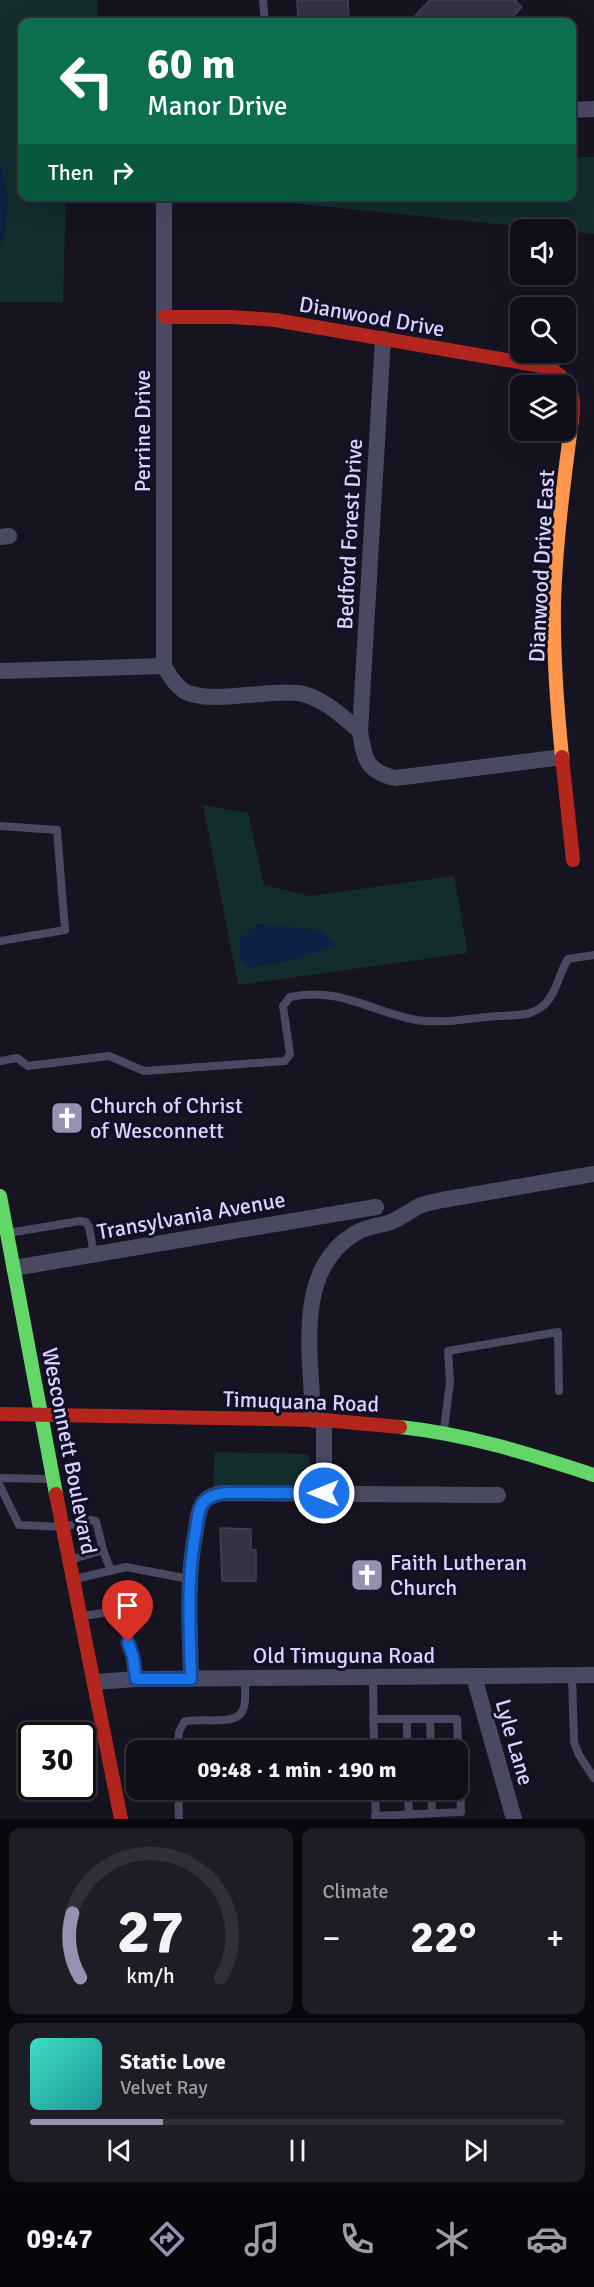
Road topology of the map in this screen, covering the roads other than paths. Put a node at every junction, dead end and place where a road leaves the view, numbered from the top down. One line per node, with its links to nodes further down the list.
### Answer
1 (263, 0): 2 (lane)
2 (265, 18)
3 (594, 109): 4 (street)
4 (576, 110)
5 (164, 201): 6 (street, Perrine Drive)
6 (165, 317): 7 (street, Dianwood Drive); 10 (street, Perrine Drive)
7 (383, 339): 8 (street, Dianwood Drive); 12 (street, Bedford Forest Drive)
8 (560, 375)
9 (569, 441): 13 (street, Dianwood Drive East)
10 (164, 666): 11 (street); 12 (street)
11 (0, 671)
12 (360, 731): 13 (street, Bedford Forest Drive)
13 (562, 757): 15 (street, Dianwood Drive East)
14 (0, 826): 16 (lane)
15 (573, 860)
16 (0, 941)
17 (594, 955): 18 (lane)
18 (0, 1061)
19 (594, 1174): 28 (street)
20 (0, 1196): 22 (street, Wesconnett Boulevard)
21 (376, 1207): 23 (street, Transylvania Avenue)
22 (7, 1233): 23 (lane); 24 (street, Wesconnett Boulevard)
23 (94, 1254): 24 (street, Transylvania Avenue)
24 (14, 1268): 27 (street, Wesconnett Boulevard)
25 (559, 1391): 29 (lane)
26 (0, 1414): 27 (street, Timuquana Road)
27 (40, 1414): 28 (street, Timuquana Road); 32 (street, Wesconnett Boulevard)
28 (319, 1420): 29 (street, Timuquana Road); 34 (street)
29 (444, 1433): 30 (street, Timuquana Road)
30 (594, 1475)
31 (0, 1478): 32 (lane)
32 (54, 1479): 36 (street, Wesconnett Boulevard)
33 (0, 1486): 36 (lane)
34 (324, 1493): 35 (street); 40 (street)
35 (498, 1495)
36 (64, 1527): 37 (lane); 38 (street, Wesconnett Boulevard)
37 (103, 1550): 38 (lane); 39 (lane)
38 (70, 1560): 41 (street, Wesconnett Boulevard)
39 (111, 1571): 40 (lane); 41 (lane)
40 (189, 1579): 49 (street)
41 (74, 1580): 42 (street, Wesconnett Boulevard)
42 (82, 1616): 48 (lane); 50 (street, Wesconnett Boulevard)
43 (594, 1675): 44 (street, Old Timuguna Road)
44 (572, 1676): 45 (street, Old Timuguna Road); 58 (lane)
45 (474, 1677): 47 (street, Old Timuguna Road); 68 (street, Lyle Lane)
46 (245, 1678): 47 (street, Old Timuguna Road); 49 (street, Old Timuguna Road); 54 (lane)
47 (373, 1678): 51 (lane)
48 (136, 1679): 49 (street, Old Timuguna Road); 50 (street, Old Timuguna Road)
49 (191, 1679)
50 (95, 1682): 66 (street, Wesconnett Boulevard)
51 (373, 1719): 52 (lane); 55 (lane)
52 (407, 1719): 53 (lane); 56 (lane)
53 (430, 1719): 57 (lane); 63 (lane)
54 (179, 1740)
55 (374, 1740)
56 (407, 1740)
57 (431, 1740)
58 (594, 1778)
59 (178, 1800): 67 (lane)
60 (375, 1800): 65 (lane)
61 (408, 1800): 64 (lane)
62 (431, 1800): 63 (lane)
63 (432, 1814): 64 (lane)
64 (409, 1815): 65 (lane)
65 (376, 1818)
66 (121, 1819)
67 (178, 1819)
68 (514, 1819)

